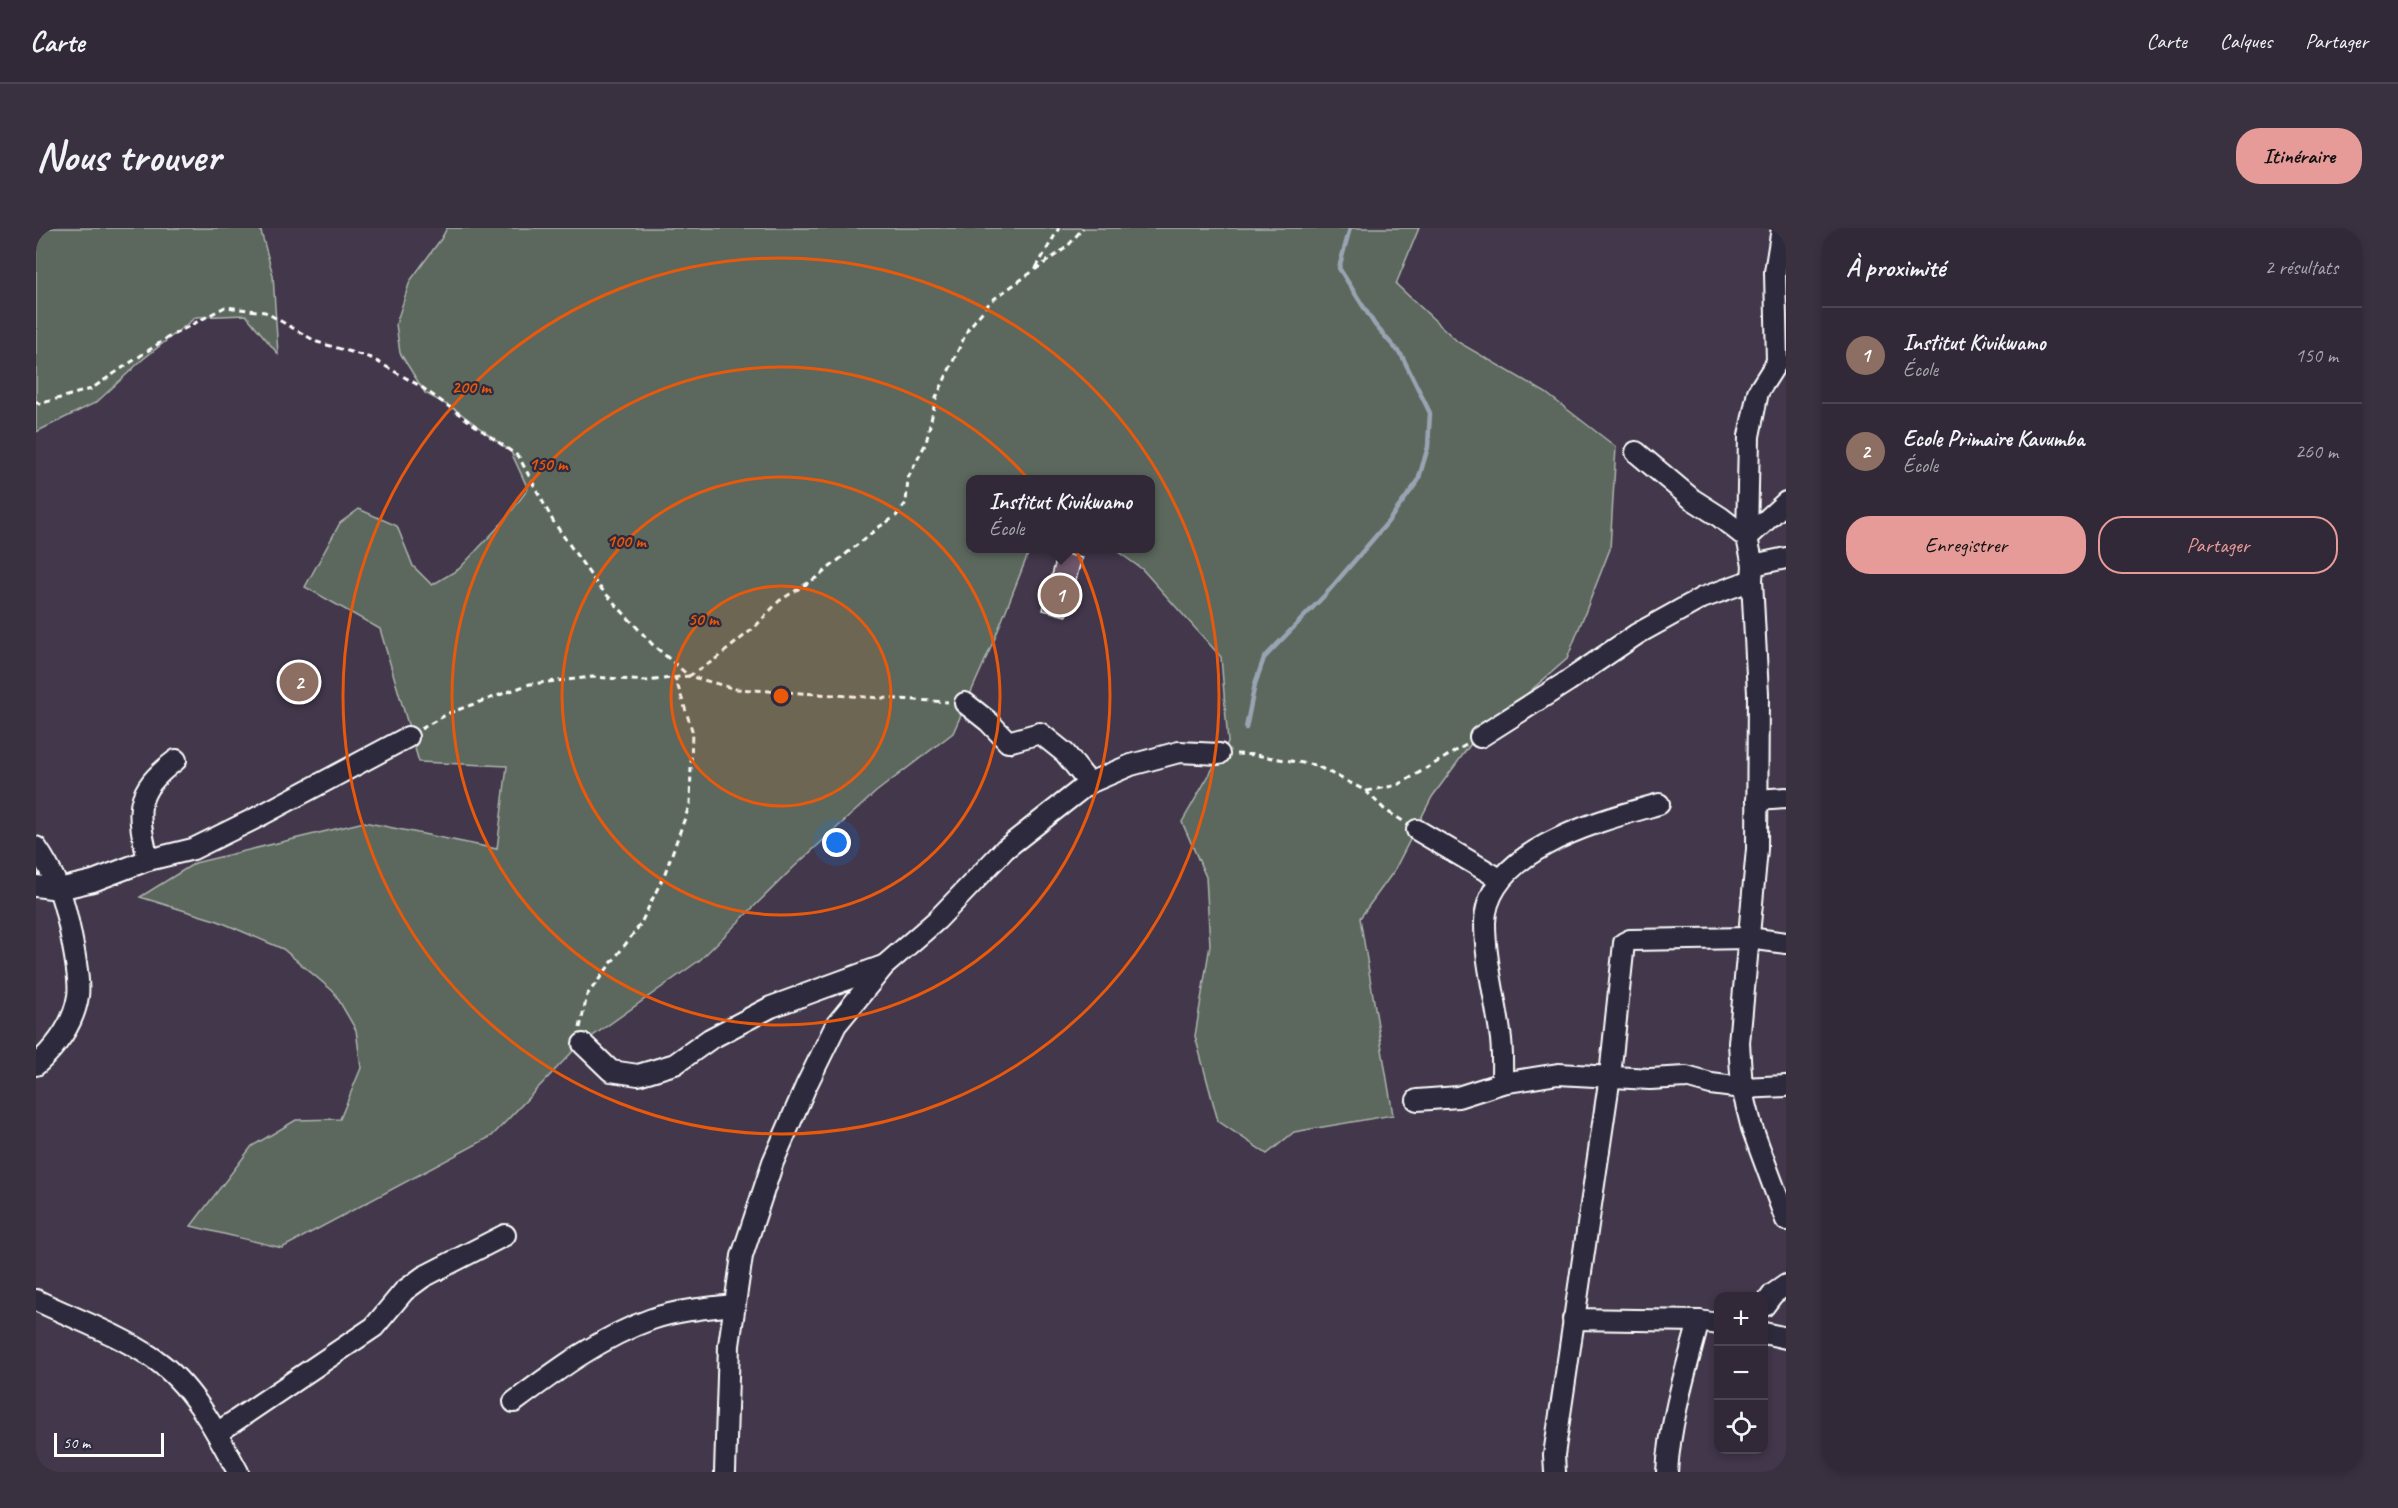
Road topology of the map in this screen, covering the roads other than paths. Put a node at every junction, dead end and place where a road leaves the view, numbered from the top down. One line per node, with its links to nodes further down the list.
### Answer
1 (1782, 228): 4 (street)
2 (1636, 452): 4 (street)
3 (1786, 502): 4 (street)
4 (1748, 538): 6 (street)
5 (1786, 558): 6 (street)
6 (1753, 572): 9 (street); 14 (street)
7 (965, 703): 12 (street)
8 (408, 737): 18 (street)
9 (1480, 737)
10 (1219, 754): 12 (street)
11 (176, 760): 18 (street)
12 (1089, 783): 24 (street)
13 (1786, 798): 14 (street)
14 (1757, 800): 22 (street)
15 (1659, 804): 19 (street)
16 (1417, 830): 19 (street)
17 (36, 847): 21 (street)
18 (148, 860): 21 (street)
19 (1500, 879): 28 (street)
20 (36, 886): 21 (street)
21 (59, 889): 26 (street)
22 (1749, 938): 23 (street); 27 (street); 30 (street)
23 (1786, 943)
24 (884, 966): 25 (street); 37 (street)
25 (583, 1044)
26 (36, 1065)
27 (1610, 1076): 28 (street); 30 (street); 38 (street)
28 (1502, 1083): 31 (street)
29 (1786, 1086): 30 (street)
30 (1742, 1088): 32 (street)
31 (1417, 1100)
32 (1785, 1215)
33 (505, 1235): 43 (street)
34 (1786, 1285): 36 (street)
35 (36, 1300): 43 (street)
36 (1768, 1301)
37 (734, 1305): 42 (street); 45 (street)
38 (1573, 1319): 39 (street); 46 (street)
39 (1709, 1322): 47 (street)
40 (1768, 1334): 41 (street)
41 (1786, 1338)
42 (514, 1402)
43 (217, 1433): 44 (street)
44 (238, 1472)
45 (726, 1472)
46 (1555, 1472)
47 (1667, 1472)

